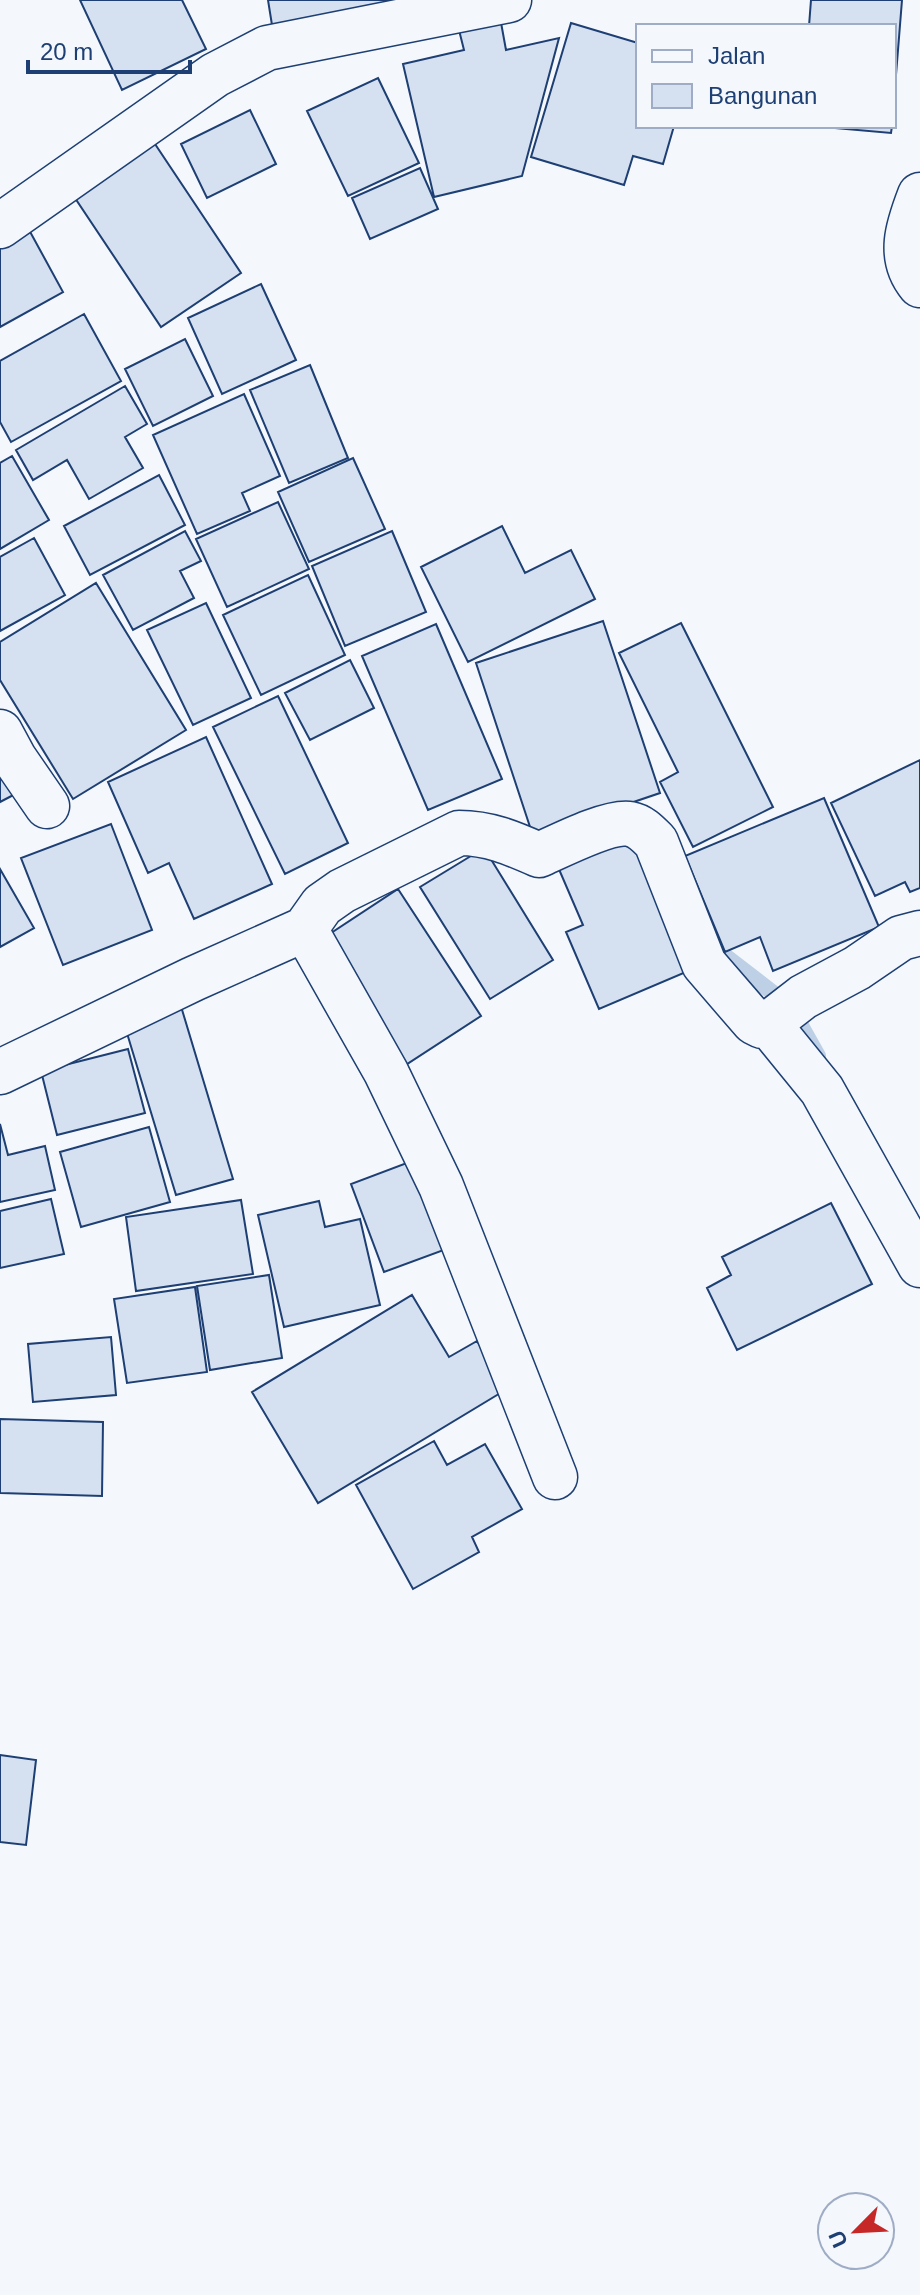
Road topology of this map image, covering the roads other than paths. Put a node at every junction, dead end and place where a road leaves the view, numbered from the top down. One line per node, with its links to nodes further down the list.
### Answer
1 (509, 0): 3 (street)
2 (920, 195): 4 (street)
3 (0, 226)
4 (920, 285)
5 (0, 732): 6 (street)
6 (47, 806)
7 (305, 929): 9 (street); 10 (street); 12 (street)
8 (920, 933): 9 (street)
9 (783, 1014): 11 (street)
10 (0, 1072)
11 (920, 1265)
12 (555, 1477)

